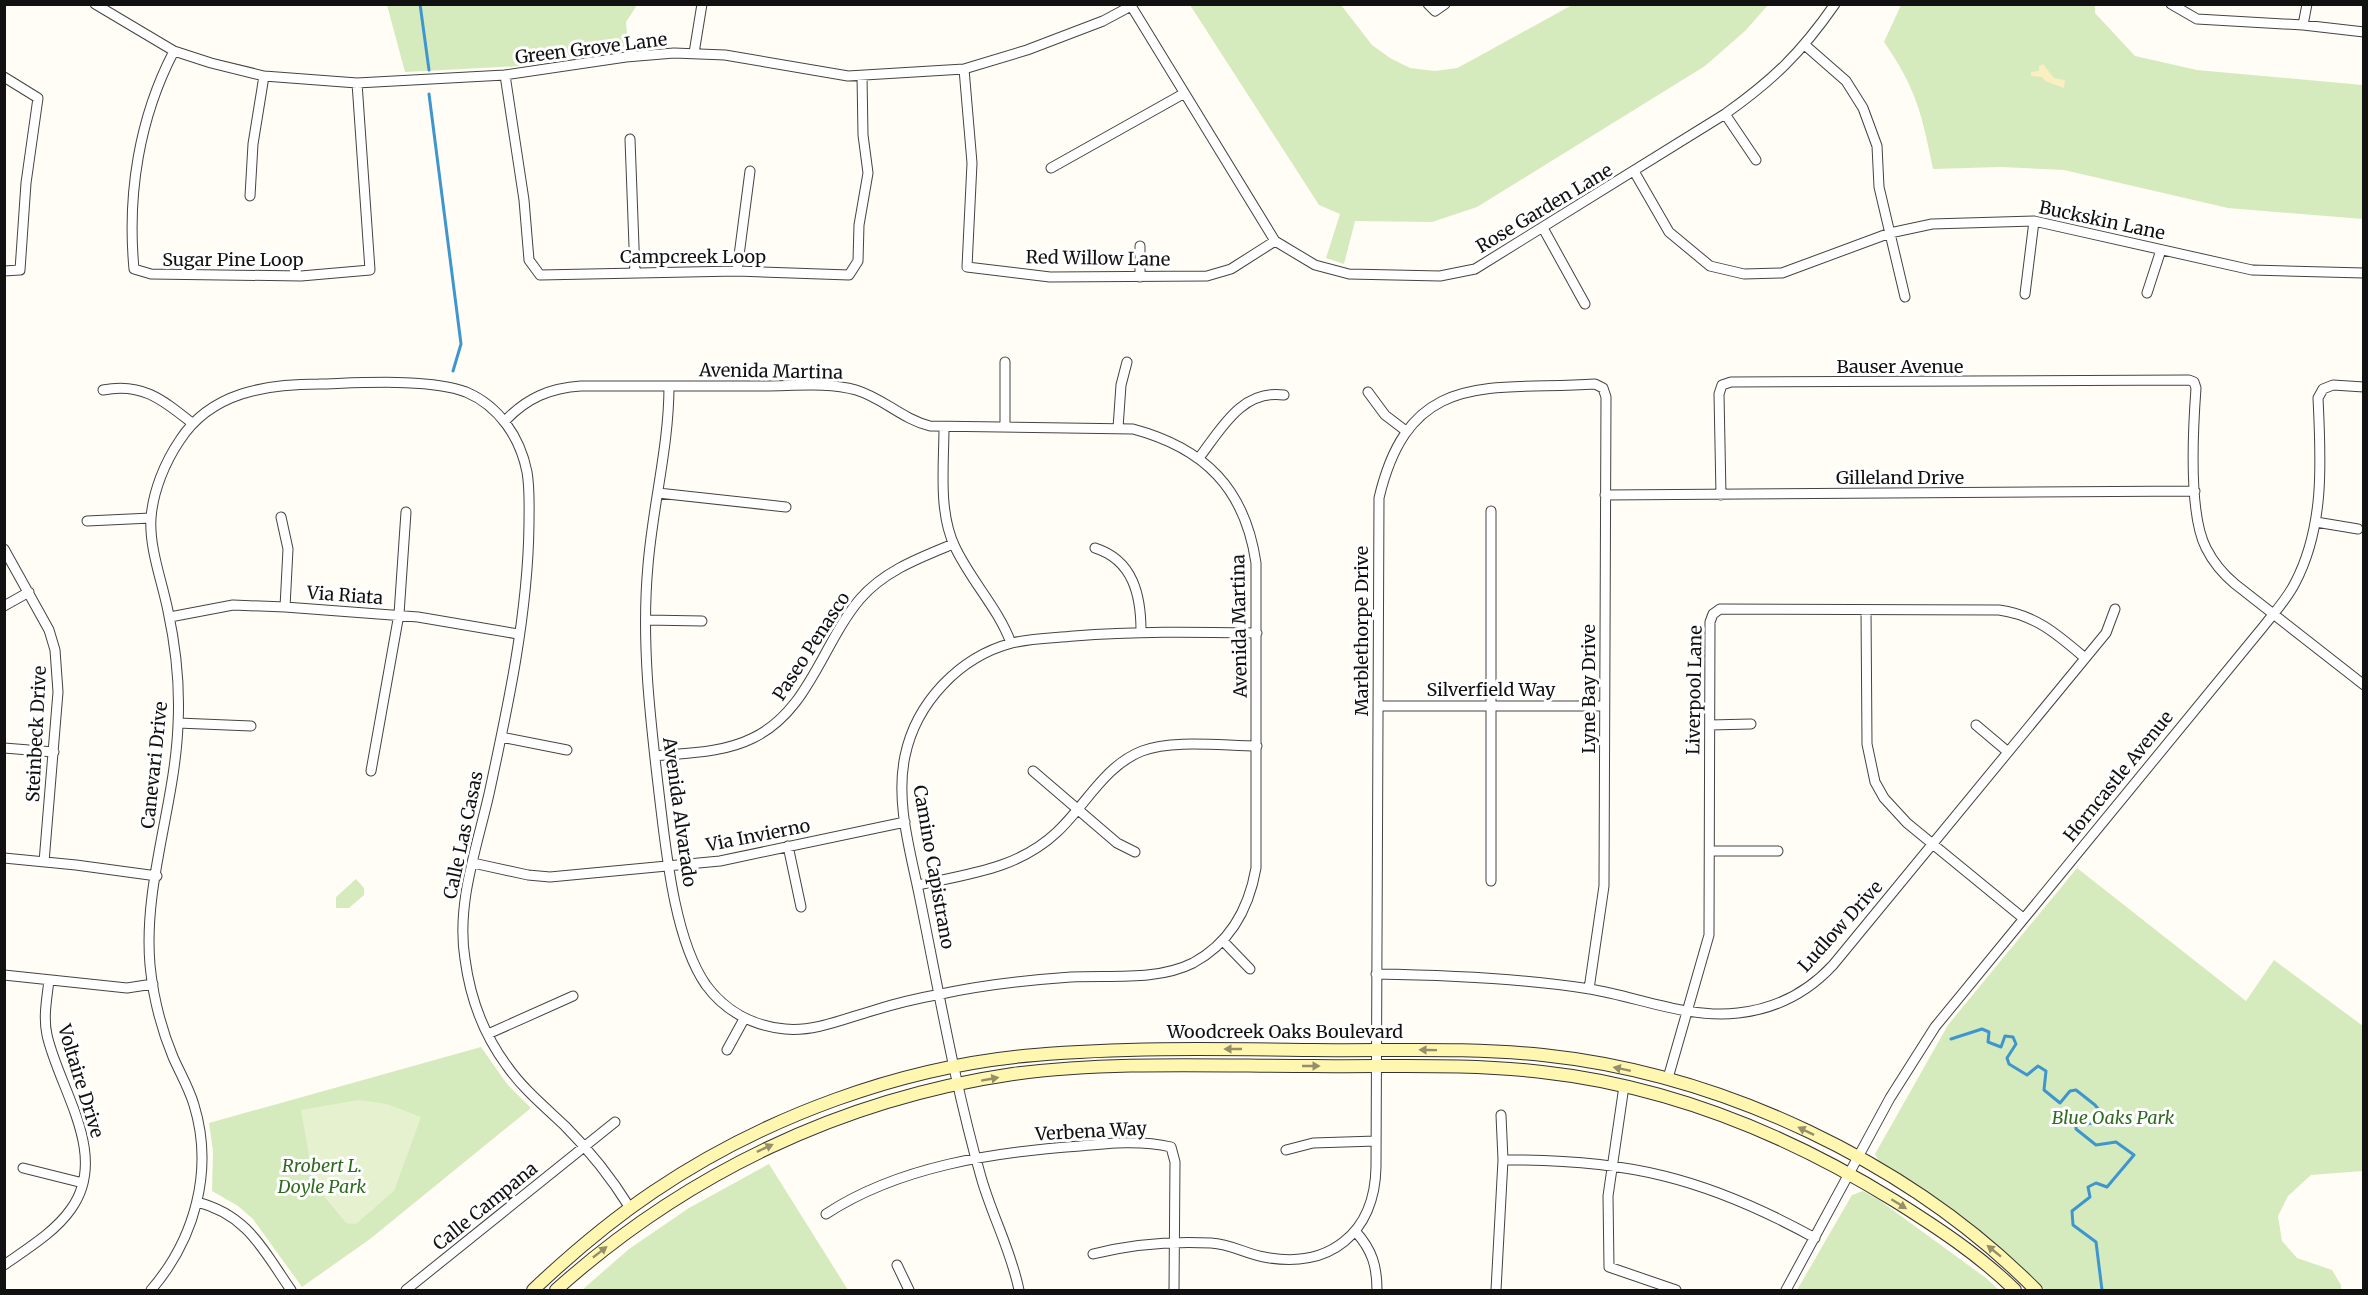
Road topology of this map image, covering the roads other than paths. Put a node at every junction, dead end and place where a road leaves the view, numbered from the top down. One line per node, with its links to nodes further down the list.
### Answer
1 (95, 4): 12 (street, Green Grove Lane)
2 (702, 4): 13 (street)
3 (1428, 4): 4 (street)
4 (1445, 4)
5 (1835, 4): 11 (street, Rose Garden Lane)
6 (2171, 4): 9 (street)
7 (2307, 4): 9 (street)
8 (1130, 5): 14 (street, Green Grove Lane); 20 (street, Rose Garden Lane)
9 (2303, 25): 10 (street)
10 (2364, 32)
11 (1806, 45): 21 (street, Rose Garden Lane); 30 (street)
12 (174, 51): 16 (street, Green Grove Lane); 19 (street, Sugar Pine Loop)
13 (694, 53): 15 (street, Green Grove Lane); 17 (street, Green Grove Lane)
14 (964, 69): 17 (street, Green Grove Lane); 38 (street, Red Willow Lane)
15 (505, 75): 19 (street, Green Grove Lane); 36 (street, Campcreek Loop)
16 (264, 76): 19 (street, Green Grove Lane); 27 (street)
17 (862, 76): 35 (street, Campcreek Loop)
18 (4, 77): 34 (street)
19 (357, 83)
20 (1183, 94): 24 (street); 31 (street, Rose Garden Lane)
21 (1725, 114): 23 (street); 26 (street, Rose Garden Lane)
22 (630, 139): 36 (street)
23 (1756, 160)
24 (1051, 168)
25 (750, 171): 35 (street)
26 (1635, 172): 29 (street, Rose Garden Lane); 30 (street, Buckskin Lane)
27 (250, 196)
28 (2034, 221): 30 (street, Buckskin Lane); 33 (street, Buckskin Lane); 40 (street)
29 (1543, 228): 31 (street, Rose Garden Lane); 42 (street)
30 (1890, 233): 41 (street)
31 (1275, 241): 38 (street, Red Willow Lane)
32 (1140, 246): 38 (street)
33 (2161, 250): 37 (street, Buckskin Lane); 39 (street)
34 (4, 271)
35 (737, 271): 36 (street, Campcreek Loop)
36 (635, 273)
37 (2364, 273)
38 (1140, 277)
39 (2146, 293)
40 (2025, 294)
41 (1905, 297)
42 (1585, 304)
43 (1005, 362): 54 (street)
44 (1127, 362): 55 (street)
45 (669, 386): 51 (street, Avenida Martina); 53 (street, Avenida Martina); 59 (street, Avenida Alvarado)
46 (2364, 387): 68 (street, Horncastle Avenue)
47 (1603, 388): 56 (street, Marblethorpe Drive); 60 (street, Lyne Bay Drive)
48 (103, 390): 52 (street)
49 (1368, 392): 56 (street)
50 (1284, 395): 57 (street)
51 (506, 420): 52 (street, Canevari Drive); 85 (street, Calle Las Casas)
52 (192, 423): 66 (street, Canevari Drive)
53 (944, 427): 54 (street, Avenida Martina); 70 (street)
54 (1005, 427): 55 (street, Avenida Martina)
55 (1118, 428): 57 (street, Avenida Martina)
56 (1406, 431): 89 (street, Marblethorpe Drive)
57 (1199, 458): 84 (street, Avenida Martina)
58 (2195, 491): 61 (street, Gilleland Drive); 61 (street, Bauser Avenue); 79 (street)
59 (658, 493): 62 (street); 81 (street, Avenida Alvarado)
60 (1605, 495): 61 (street, Gilleland Drive); 91 (street, Lyne Bay Drive)
61 (1721, 495)
62 (786, 507)
63 (406, 512): 78 (street)
64 (1491, 512): 90 (street)
65 (281, 517): 75 (street)
66 (151, 518): 67 (street); 80 (street, Canevari Drive)
67 (87, 521)
68 (2316, 522): 69 (street); 79 (street, Horncastle Avenue)
69 (2358, 529)
70 (953, 544): 86 (street); 103 (street, Paseo Penasco)
71 (1095, 548): 83 (street)
72 (4, 549): 73 (street, Steinbeck Drive)
73 (29, 592): 74 (street); 101 (street, Steinbeck Drive)
74 (4, 606)
75 (285, 607): 78 (street, Via Riata); 80 (street, Via Riata)
76 (2115, 609): 87 (street, Ludlow Drive)
77 (1866, 610): 87 (street, Liverpool Lane); 93 (street, Liverpool Lane); 108 (street)
78 (399, 614): 85 (street, Via Riata); 104 (street)
79 (2273, 614): 88 (street); 121 (street, Horncastle Avenue)
80 (170, 617): 92 (street, Canevari Drive)
81 (647, 620): 82 (street); 103 (street, Avenida Alvarado)
82 (702, 621)
83 (1141, 631): 84 (street, Camino Capistrano); 86 (street, Camino Capistrano)
84 (1257, 633): 98 (street, Avenida Martina)
85 (518, 634): 97 (street, Calle Las Casas)
86 (1011, 643): 107 (street, Camino Capistrano)
87 (2085, 658): 102 (street, Ludlow Drive)
88 (2364, 685)
89 (1378, 706): 90 (street, Silverfield Way); 124 (street, Marblethorpe Drive)
90 (1491, 706): 91 (street, Silverfield Way); 118 (street)
91 (1604, 706): 128 (street, Lyne Bay Drive)
92 (178, 723): 96 (street); 117 (street, Canevari Drive)
93 (1710, 724): 94 (street); 110 (street, Liverpool Lane)
94 (1750, 724)
95 (1976, 725): 102 (street)
96 (251, 726)
97 (501, 737): 100 (street); 115 (street, Calle Las Casas)
98 (1257, 746): 106 (street); 122 (street, Avenida Martina)
99 (4, 748): 101 (street)
100 (567, 750)
101 (54, 752): 114 (street, Steinbeck Drive)
102 (2008, 752): 108 (street, Ludlow Drive)
103 (655, 756): 116 (street, Avenida Alvarado)
104 (371, 771)
105 (1033, 771): 106 (street)
106 (1078, 811): 112 (street); 119 (street)
107 (905, 822): 109 (street, Via Invierno); 119 (street, Camino Capistrano)
108 (1932, 844): 121 (street); 131 (street, Ludlow Drive)
109 (789, 846): 116 (street, Via Invierno); 120 (street)
110 (1710, 851): 111 (street); 131 (street, Liverpool Lane)
111 (1778, 851)
112 (1135, 852)
113 (4, 858): 114 (street)
114 (44, 862): 117 (street)
115 (473, 863): 116 (street, Via Invierno); 133 (street, Calle Las Casas)
116 (669, 866): 132 (street, Avenida Alvarado)
117 (157, 876): 127 (street, Canevari Drive)
118 (1491, 881)
119 (918, 885): 129 (street, Camino Capistrano)
120 (801, 907)
121 (2023, 918): 146 (street, Horncastle Avenue)
122 (1222, 941): 123 (street); 129 (street, Avenida Martina)
123 (1250, 969)
124 (1376, 974): 128 (street, Ludlow Drive); 134 (street, Marblethorpe Drive)
125 (4, 975): 126 (street)
126 (48, 980): 127 (street); 152 (street, Voltaire Drive)
127 (153, 984): 153 (street, Canevari Drive)
128 (1589, 989): 131 (street, Ludlow Drive)
129 (940, 994): 132 (street, Avenida Alvarado); 137 (street, Camino Capistrano)
130 (573, 996): 133 (street)
131 (1690, 1010): 138 (street, Liverpool Lane)
132 (744, 1019): 135 (street)
133 (488, 1034): 144 (street, Calle Las Casas)
134 (1376, 1049): 136 (street, Marblethorpe Drive); 137 (main road, Woodcreek Oaks Boulevard, one-way to 137); 138 (main road, Woodcreek Oaks Boulevard, one-way to 134)
135 (727, 1050)
136 (1376, 1066): 139 (main road, Woodcreek Oaks Boulevard, one-way to 136); 140 (main road, Woodcreek Oaks Boulevard); 143 (street, Marblethorpe Drive)
137 (955, 1067): 139 (street, Camino Capistrano); 154 (main road, Woodcreek Oaks Boulevard)
138 (1668, 1078): 146 (main road, Woodcreek Oaks Boulevard, one-way to 138)
139 (959, 1085): 147 (street, Camino Capistrano); 156 (main road, Woodcreek Oaks Boulevard, one-way to 139)
140 (1624, 1086): 149 (street); 151 (main road, Woodcreek Oaks Boulevard)
141 (1501, 1114): 148 (street)
142 (615, 1122): 144 (street, Calle Campana)
143 (1376, 1142): 145 (street); 157 (street, Marblethorpe Drive)
144 (584, 1146): 154 (street, Calle Las Casas); 166 (street, Calle Campana)
145 (1286, 1150)
146 (1858, 1158): 151 (street, Horncastle Avenue); 177 (main road, Woodcreek Oaks Boulevard, one-way to 146)
147 (977, 1159): 155 (street); 159 (street, Verbena Way); 170 (street, Camino Capistrano)
148 (1503, 1160): 149 (street); 173 (street)
149 (1612, 1164): 158 (street); 163 (street)
150 (22, 1168): 152 (street)
151 (1849, 1174): 158 (street); 176 (main road, Woodcreek Oaks Boulevard, one-way to 176)
152 (83, 1183): 161 (street, Voltaire Drive)
153 (197, 1203): 164 (street, Canevari Drive); 165 (street)
154 (630, 1208): 156 (main road); 167 (main road, Woodcreek Oaks Boulevard)
155 (826, 1214)
156 (640, 1222): 168 (main road, Woodcreek Oaks Boulevard, one-way to 156)
157 (1356, 1232): 159 (street); 172 (street)
158 (1815, 1238): 175 (street)
159 (1174, 1243): 160 (street); 171 (street, Verbena Way)
160 (1093, 1254)
161 (4, 1265)
162 (897, 1265): 169 (street)
163 (1664, 1288): 174 (street)
164 (151, 1290)
165 (291, 1290)
166 (406, 1290)
167 (533, 1290)
168 (556, 1290)
169 (909, 1290)
170 (1019, 1290)
171 (1174, 1290)
172 (1377, 1290)
173 (1496, 1290)
174 (1676, 1290)
175 (1786, 1290)
176 (2015, 1290)
177 (2036, 1290)

